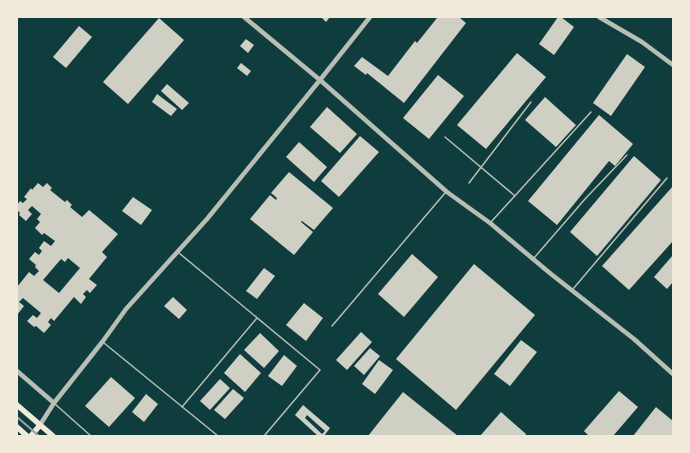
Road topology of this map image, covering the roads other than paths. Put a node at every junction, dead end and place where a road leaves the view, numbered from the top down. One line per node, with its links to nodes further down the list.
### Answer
1 (244, 17): 5 (street)
2 (370, 17): 5 (street)
3 (599, 17): 4 (street)
4 (673, 65)
5 (320, 80): 13 (street); 16 (street)
6 (531, 102): 10 (lane)
7 (591, 112): 14 (lane)
8 (445, 137): 10 (lane)
9 (627, 155): 17 (lane)
10 (480, 166): 12 (lane); 14 (lane)
11 (668, 178): 18 (lane)
12 (469, 183)
13 (447, 192): 15 (street); 20 (lane)
14 (515, 196): 15 (lane)
15 (490, 223): 17 (street)
16 (177, 251): 19 (lane); 21 (street)
17 (533, 259): 18 (street)
18 (572, 290): 23 (street)
19 (257, 318): 26 (lane); 34 (lane)
20 (332, 326)
21 (103, 341): 24 (street); 26 (lane)
22 (17, 371): 24 (street)
23 (673, 374)
24 (54, 403): 27 (street); 32 (lane)
25 (17, 405): 27 (main road)
26 (182, 407): 33 (lane)
27 (40, 425): 30 (main road); 31 (main road)
28 (17, 427): 29 (main road)
29 (27, 436)
30 (31, 436)
31 (53, 436)
32 (91, 436)
33 (218, 436)
34 (264, 436)

